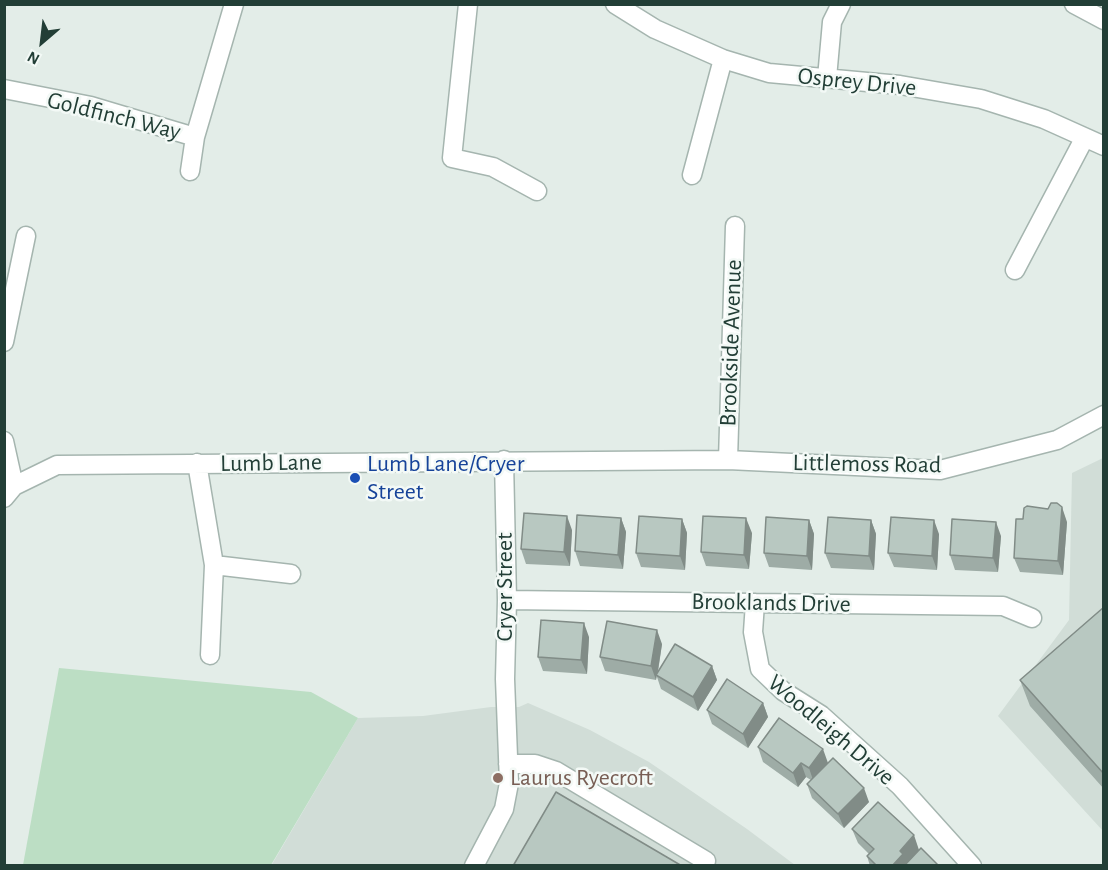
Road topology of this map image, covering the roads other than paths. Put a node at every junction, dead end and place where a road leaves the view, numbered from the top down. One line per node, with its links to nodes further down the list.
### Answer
1 (234, 4): 10 (street, Goldfinch Way)
2 (468, 4): 15 (street)
3 (615, 4): 7 (street, Osprey Drive)
4 (841, 4): 8 (street)
5 (1074, 4): 6 (street)
6 (1104, 20)
7 (723, 59): 8 (street, Osprey Drive); 14 (street)
8 (827, 78): 11 (street, Osprey Drive)
9 (4, 89): 10 (street, Goldfinch Way)
10 (195, 137): 13 (street)
11 (1084, 139): 12 (street, Osprey Drive); 18 (street)
12 (1104, 146)
13 (190, 171)
14 (692, 175)
15 (537, 191)
16 (735, 225): 23 (street, Brookside Avenue)
17 (26, 236): 19 (street)
18 (1015, 270)
19 (4, 342)
20 (1104, 415): 23 (street, Littlemoss Road)
21 (4, 441): 25 (street)
22 (504, 460): 23 (street, Lumb Lane); 24 (street, Lumb Lane); 28 (street, Cryer Street)
23 (728, 460)
24 (197, 464): 25 (street, Lumb Lane); 26 (street)
25 (9, 492)
26 (214, 565): 27 (street); 31 (street)
27 (291, 574)
28 (507, 600): 29 (street, Brooklands Drive); 32 (street, Cryer Street)
29 (754, 603): 30 (street, Brooklands Drive); 35 (street, Woodleigh Drive)
30 (1032, 618)
31 (210, 655)
32 (508, 764): 33 (street); 34 (street, Cryer Street)
33 (705, 861)
34 (474, 866)
35 (972, 866)

